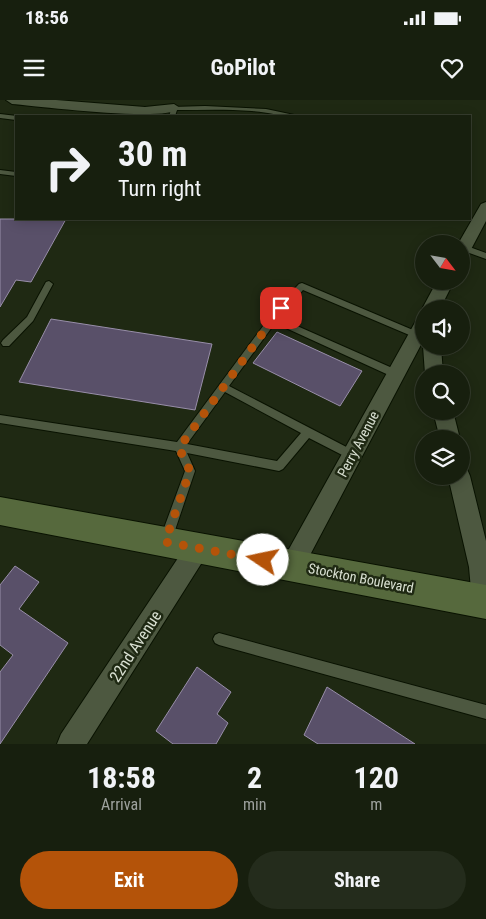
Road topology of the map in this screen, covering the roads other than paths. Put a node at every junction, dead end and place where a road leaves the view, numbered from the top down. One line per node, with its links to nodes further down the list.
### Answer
1 (12, 100): 2 (street)
2 (173, 112): 3 (lane)
3 (292, 115)
4 (0, 116): 5 (lane)
5 (15, 118)
6 (0, 172): 7 (lane)
7 (15, 174)
8 (486, 207): 9 (street)
9 (470, 237)
10 (470, 252): 11 (lane)
11 (486, 256)
12 (49, 284): 15 (lane)
13 (273, 318): 14 (lane); 17 (lane); 18 (lane)
14 (415, 330)
15 (6, 343)
16 (415, 347): 17 (street, Perry Avenue)
17 (396, 374): 22 (street, Perry Avenue)
18 (223, 387): 20 (lane); 21 (lane)
19 (0, 419): 21 (lane)
20 (308, 432): 21 (lane); 22 (lane)
21 (179, 448): 25 (lane)
22 (352, 455): 27 (street, Perry Avenue)
23 (461, 485): 28 (street)
24 (0, 511): 25 (main road, Stockton Boulevard)
25 (165, 542): 26 (main road, Stockton Boulevard)
26 (198, 548): 27 (main road, Stockton Boulevard); 31 (street, 22nd Avenue)
27 (292, 566): 28 (main road, Stockton Boulevard)
28 (485, 601)
29 (219, 639): 30 (lane)
30 (486, 712)
31 (71, 744)

